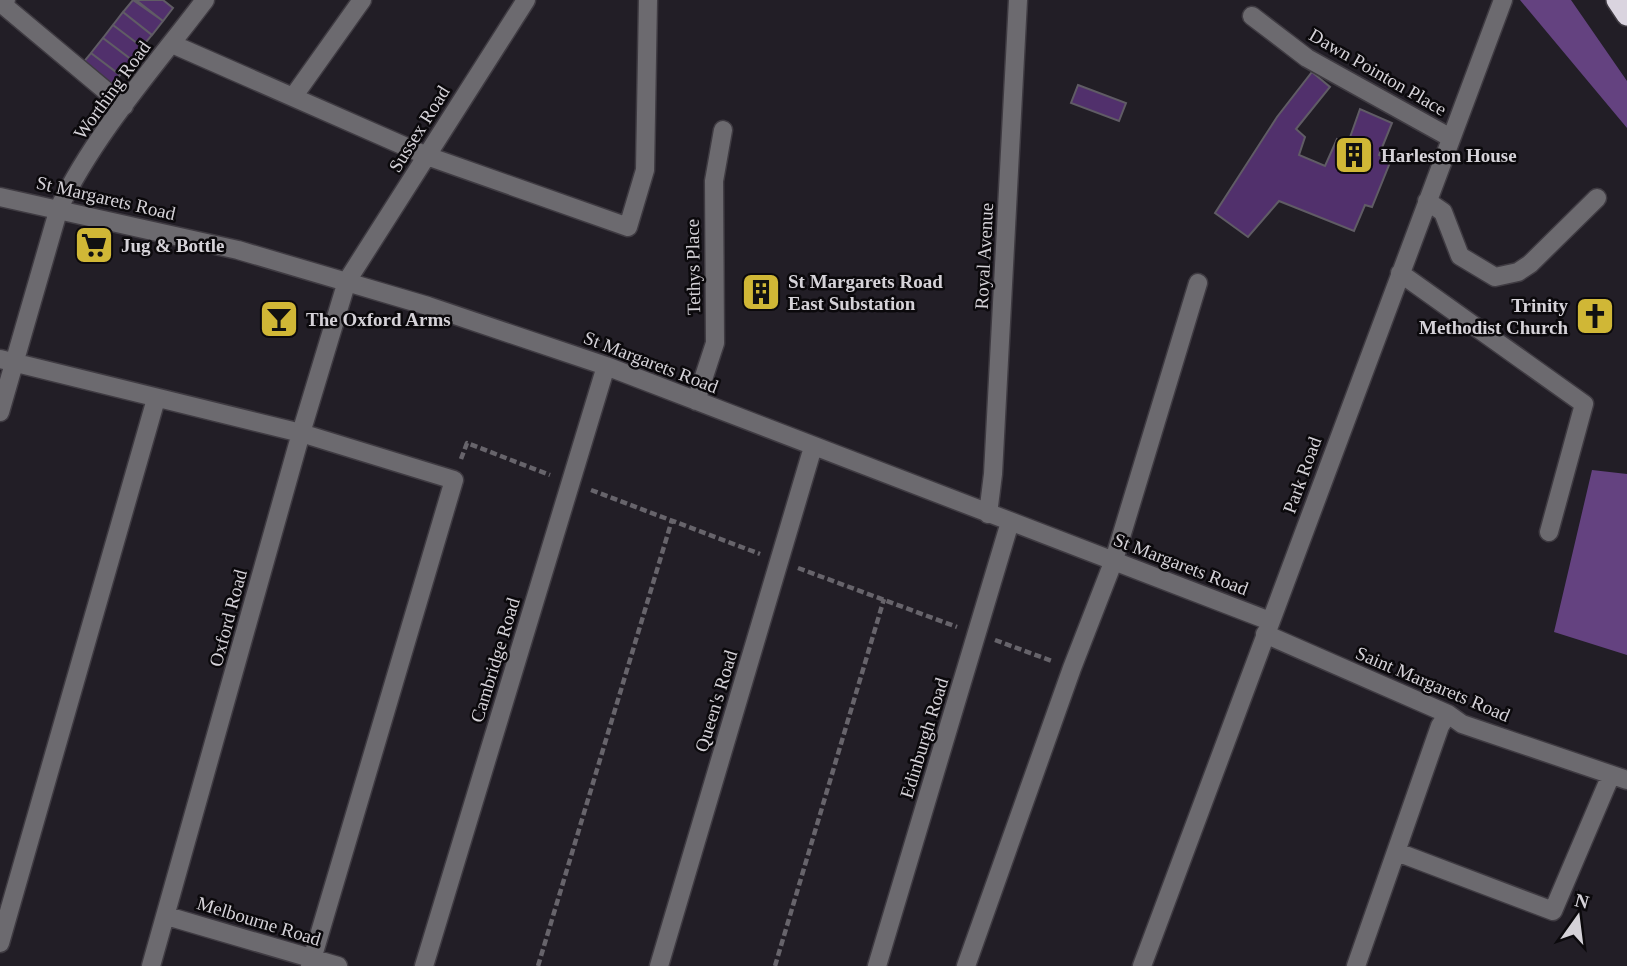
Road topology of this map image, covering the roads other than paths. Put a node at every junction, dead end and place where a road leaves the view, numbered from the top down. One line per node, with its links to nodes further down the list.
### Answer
1 (6, 0): 13 (street)
2 (205, 0): 11 (street, Worthing Road)
3 (362, 0): 12 (street)
4 (526, 0): 16 (street, Sussex Road)
5 (648, 0): 16 (street)
6 (1018, 0): 31 (street, Royal Avenue)
7 (1503, 0): 15 (street, Park Road)
8 (1616, 0): 9 (highway)
9 (1627, 15)
10 (1252, 16): 15 (street, Dawn Pointon Place)
11 (172, 44): 12 (street); 13 (street, Worthing Road)
12 (293, 97): 16 (street)
13 (124, 106): 20 (street, Worthing Road)
14 (723, 130): 27 (street, Tethys Place)
15 (1451, 138): 19 (street, Park Road)
16 (427, 156): 22 (street, Sussex Road)
17 (0, 197): 20 (street, St Margarets Road)
18 (1597, 198): 19 (street)
19 (1427, 201): 21 (street, Park Road)
20 (59, 208): 22 (street, St Margarets Road); 24 (street, Worthing Road)
21 (1400, 273): 33 (street); 35 (street, Park Road)
22 (347, 281): 25 (street, St Margarets Road); 29 (street, Oxford Road)
23 (1198, 283): 34 (street)
24 (7, 361): 26 (street); 28 (street, Worthing Road)
25 (606, 366): 27 (street, St Margarets Road); 44 (street, Cambridge Road)
26 (156, 399): 29 (street); 40 (street)
27 (696, 401): 30 (street, St Margarets Road)
28 (0, 412)
29 (301, 433): 39 (street, Oxford Road); 41 (street)
30 (814, 447): 31 (street, St Margarets Road); 45 (street, Queen's Road)
31 (988, 514): 32 (street, St Margarets Road)
32 (1010, 522): 34 (street, St Margarets Road); 46 (street, Edinburgh Road)
33 (1549, 532)
34 (1114, 560): 35 (street, St Margarets Road); 47 (street)
35 (1268, 628): 36 (street, Saint Margarets Road); 48 (street, Park Road)
36 (1448, 714): 37 (street, Saint Margarets Road); 38 (street)
37 (1619, 777): 38 (street)
38 (1397, 852): 49 (street)
39 (167, 916): 41 (street, Melbourne Road); 42 (street, Oxford Road)
40 (0, 943)
41 (311, 962): 43 (street, Melbourne Road)
42 (151, 966)
43 (338, 966)
44 (424, 966)
45 (659, 966)
46 (877, 966)
47 (966, 966)
48 (1142, 966)
49 (1356, 966)

